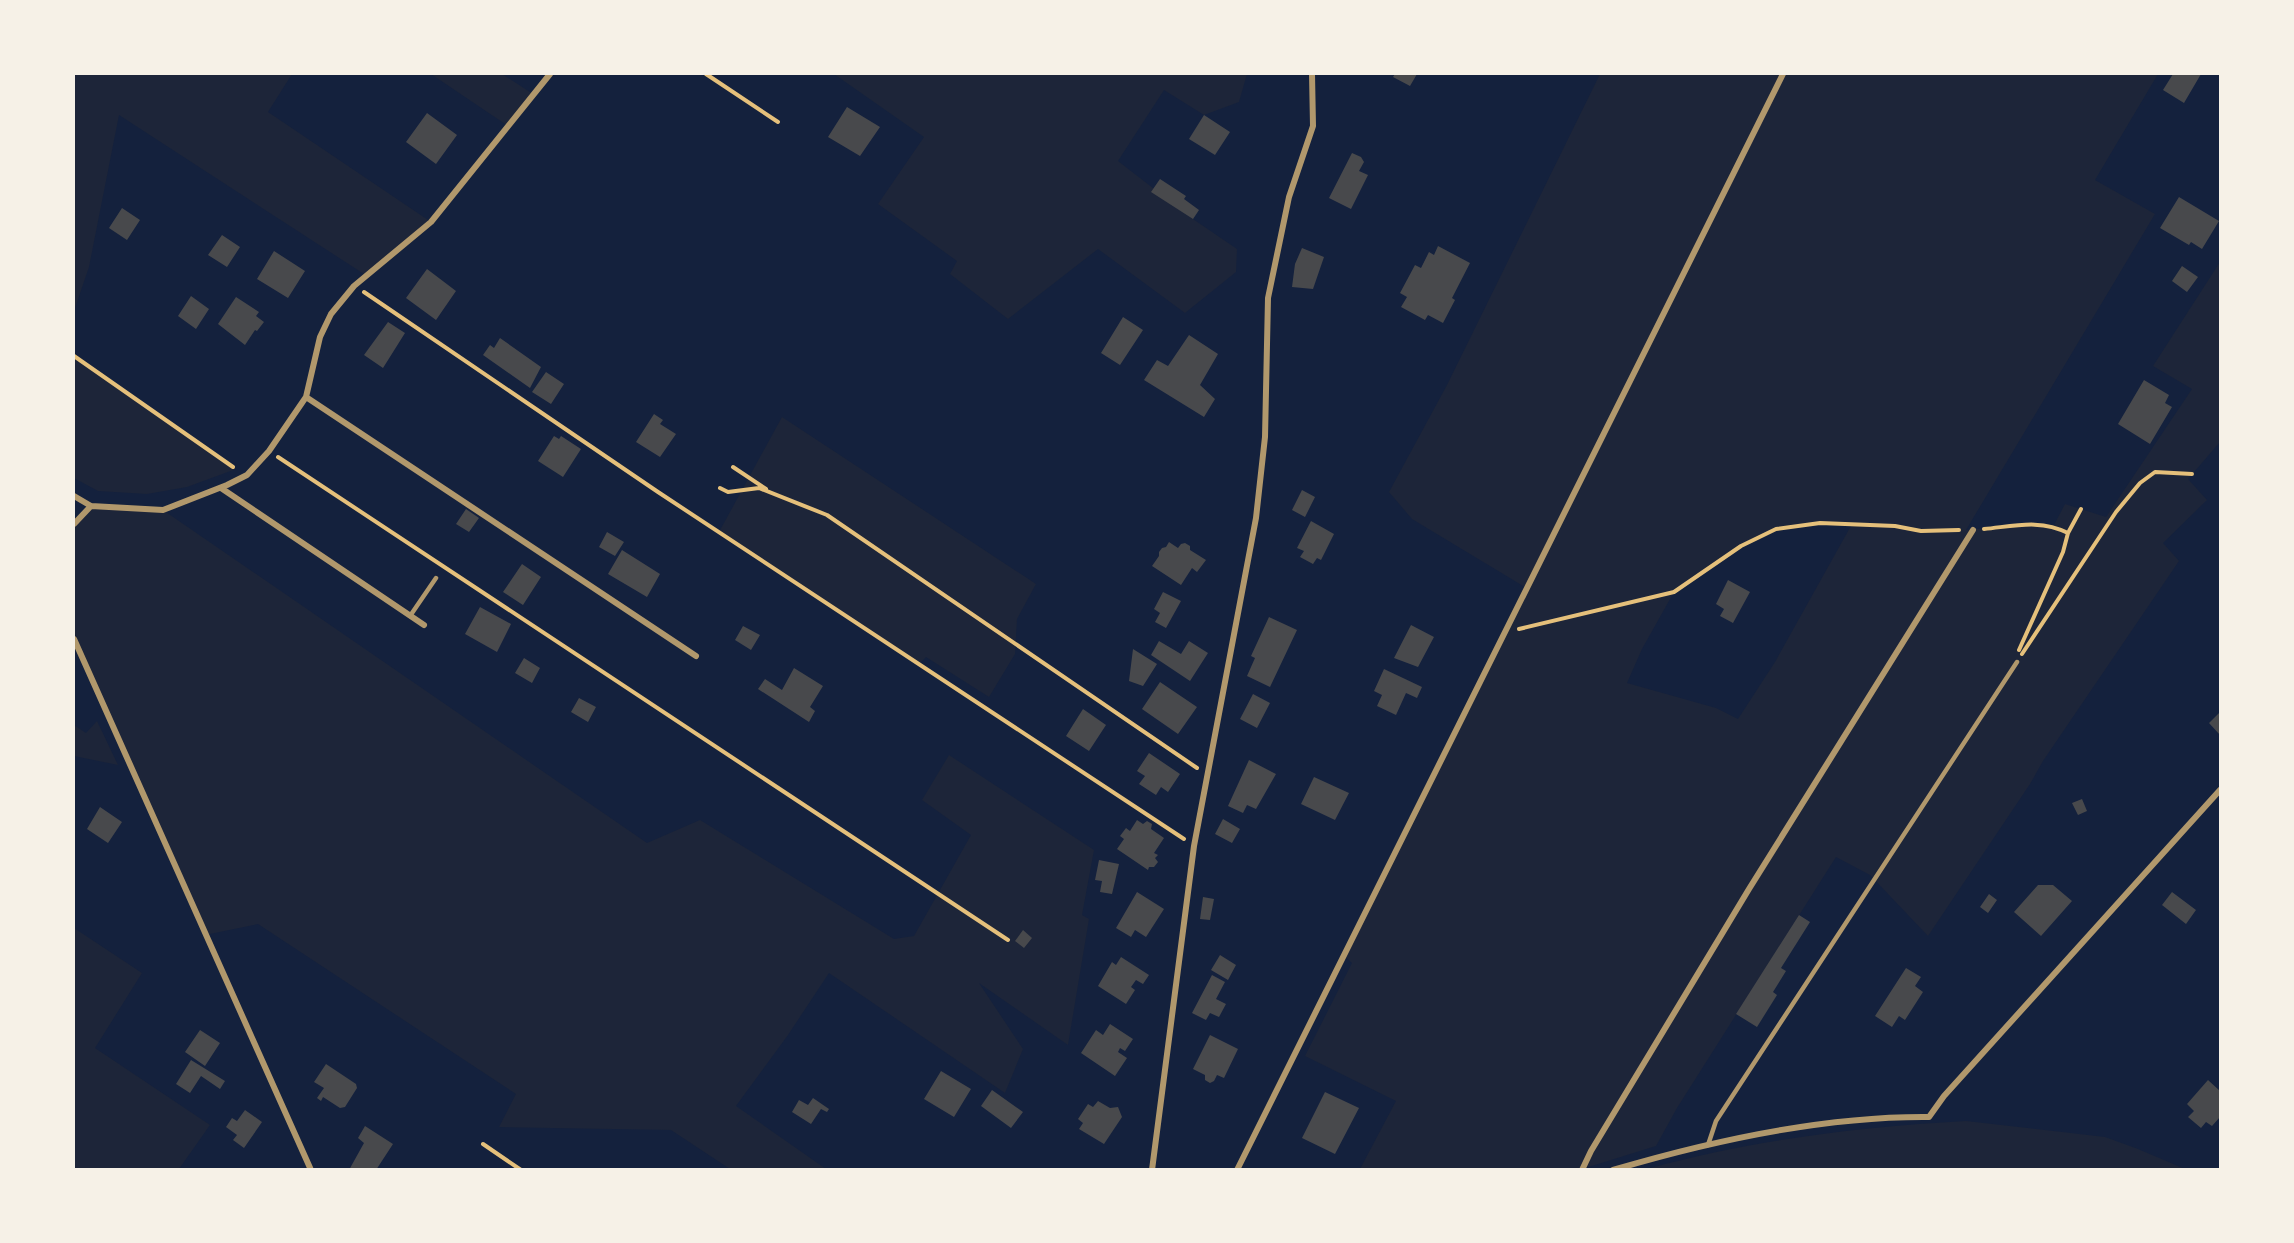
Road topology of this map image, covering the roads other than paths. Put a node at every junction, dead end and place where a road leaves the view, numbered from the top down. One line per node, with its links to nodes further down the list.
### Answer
1 (550, 74): 4 (street)
2 (1312, 74): 19 (street)
3 (1783, 74): 20 (street)
4 (306, 397): 5 (street); 14 (street)
5 (221, 488): 7 (street); 11 (street)
6 (74, 496): 7 (street)
7 (91, 506): 8 (street)
8 (74, 524)
9 (1973, 530): 21 (street)
10 (436, 578): 11 (lane)
11 (410, 616): 12 (street)
12 (424, 625)
13 (74, 639): 18 (street)
14 (696, 656)
15 (2017, 662): 17 (lane)
16 (2220, 790): 17 (street)
17 (1708, 1145): 22 (street)
18 (311, 1170)
19 (1152, 1170)
20 (1237, 1170)
21 (1582, 1170)
22 (1613, 1170)

